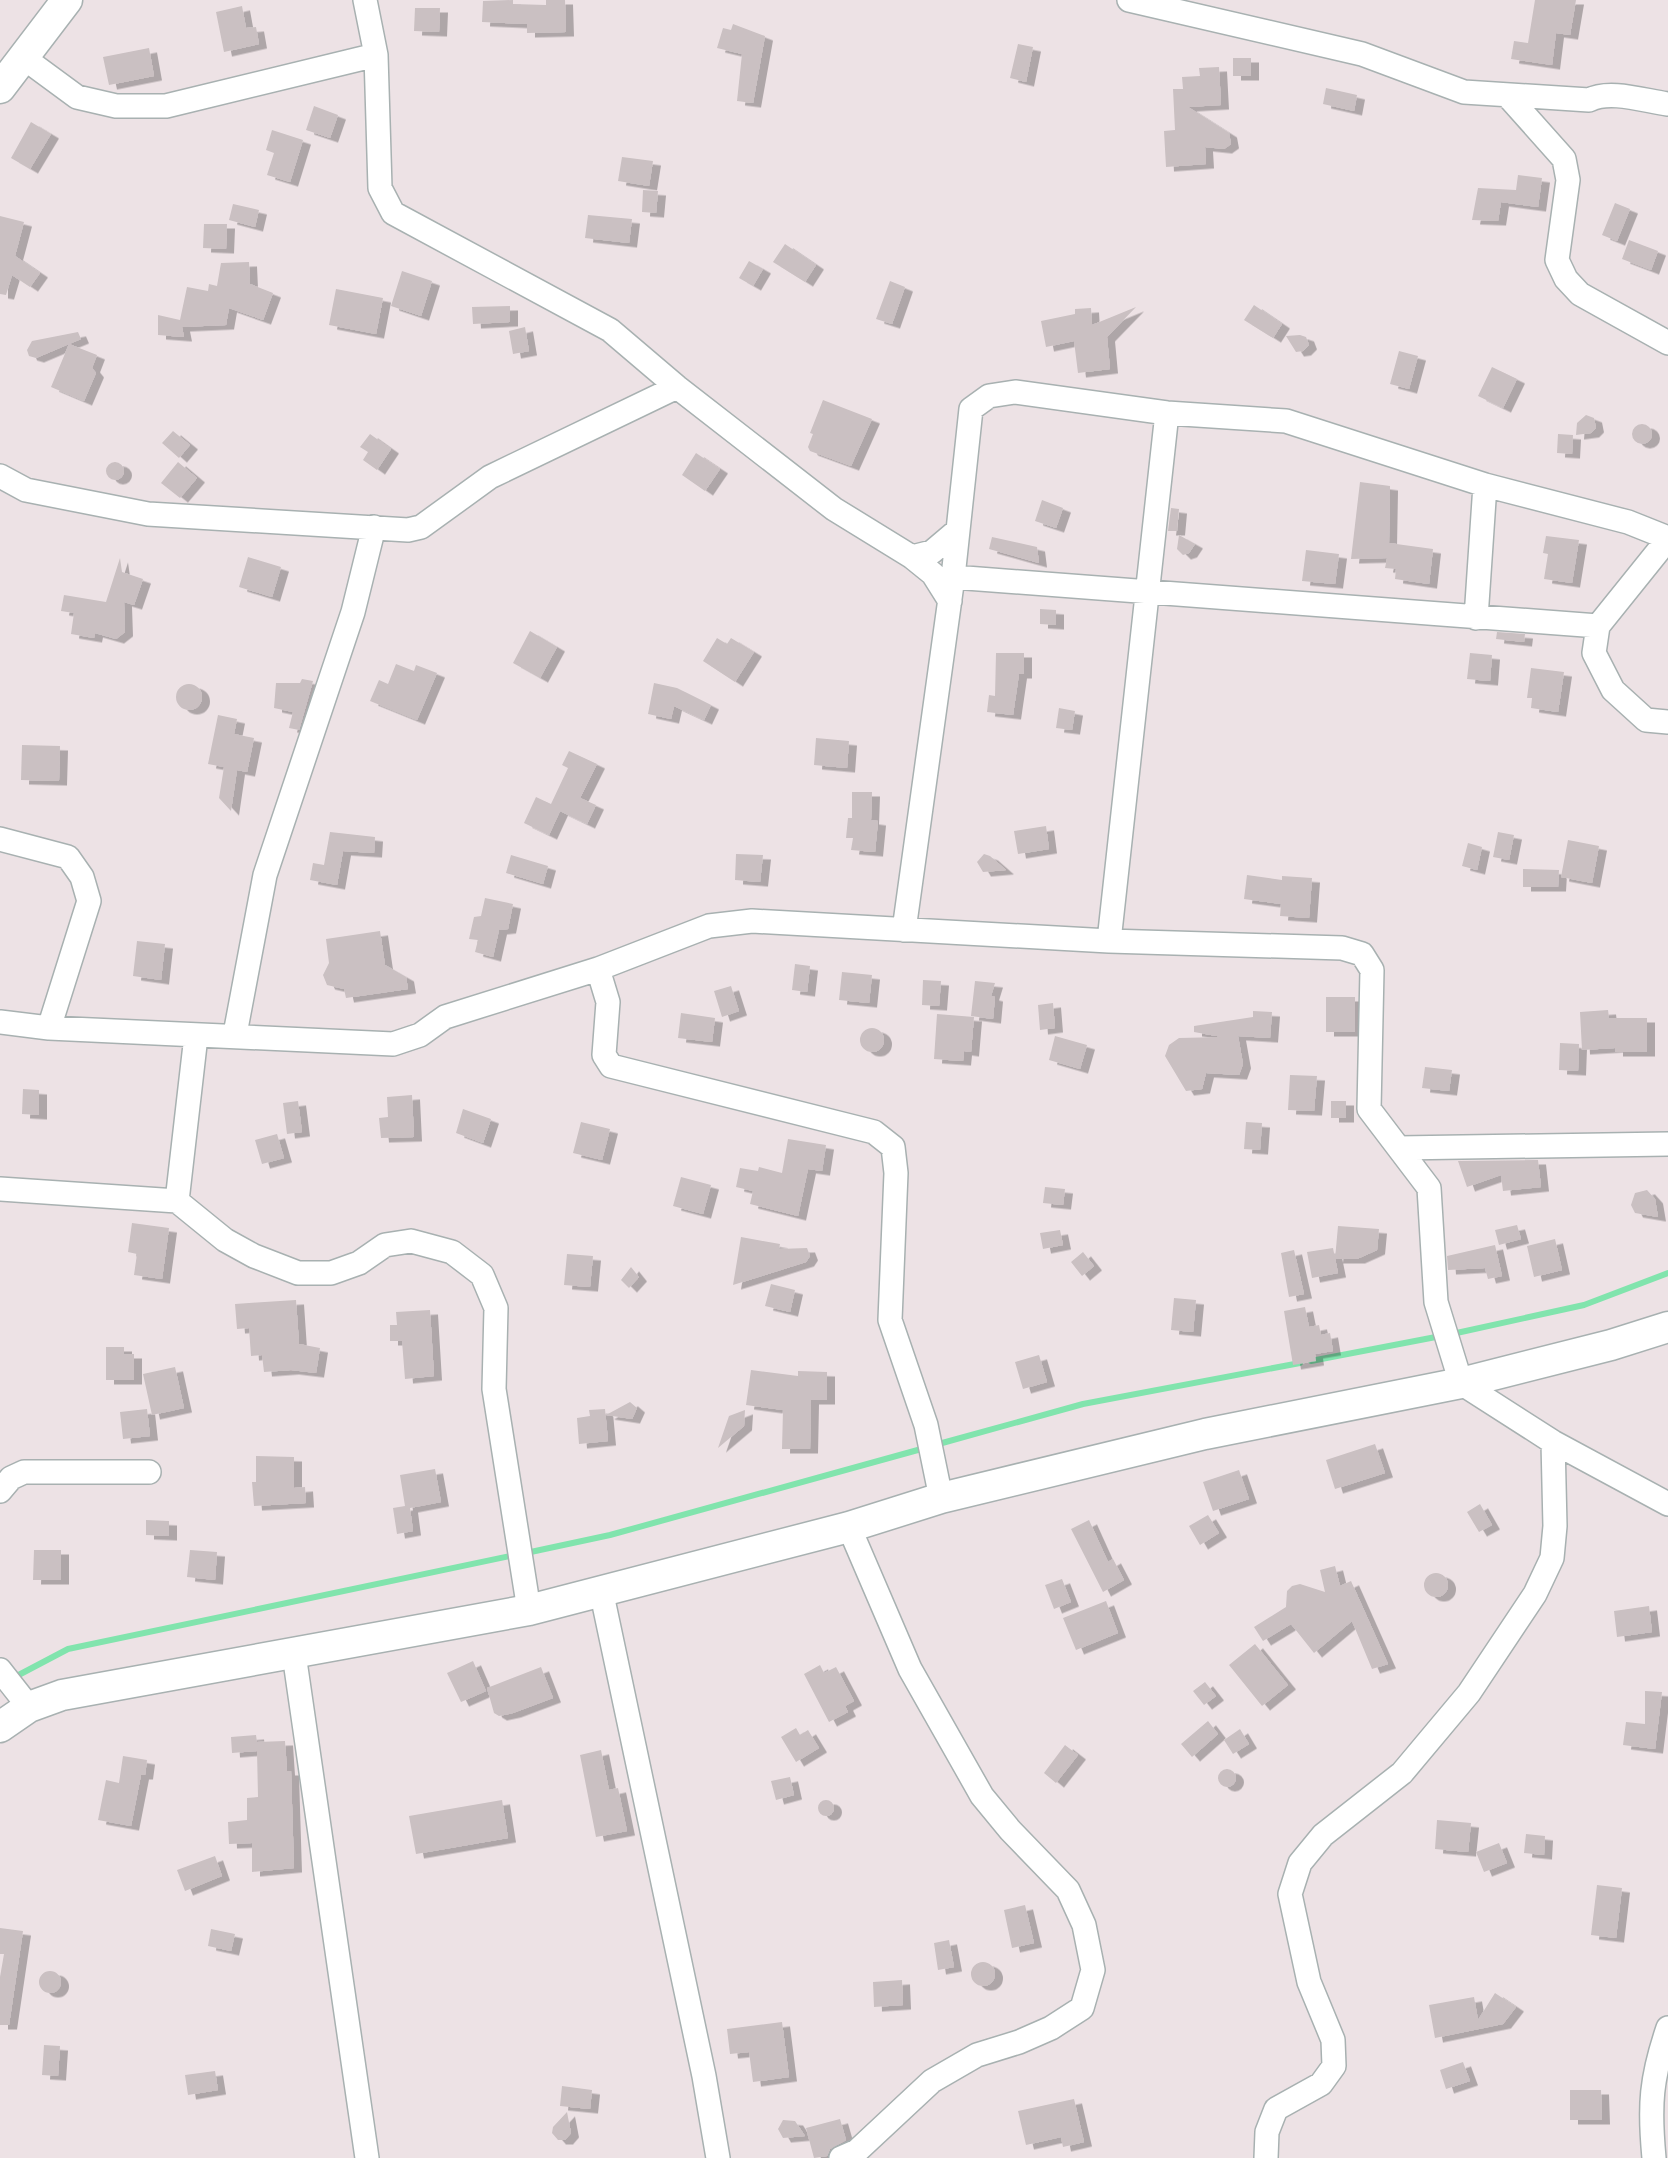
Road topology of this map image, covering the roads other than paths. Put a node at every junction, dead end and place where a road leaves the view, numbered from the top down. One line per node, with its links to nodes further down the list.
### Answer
1 (67, 0): 5 (street)
2 (365, 0): 4 (street)
3 (1129, 0): 7 (street)
4 (376, 55): 5 (street); 10 (street)
5 (24, 58): 6 (street)
6 (0, 88)
7 (1507, 95): 8 (street); 9 (street)
8 (1668, 104)
9 (1668, 343)
10 (677, 387): 14 (street); 17 (street)
11 (1167, 413): 13 (street); 15 (street); 19 (street)
12 (0, 476): 14 (street)
13 (1485, 485): 16 (street); 21 (street)
14 (374, 527): 30 (street)
15 (958, 530): 17 (street); 18 (street)
16 (1668, 538): 22 (street)
17 (912, 557): 20 (street)
18 (953, 577): 19 (street); 20 (street)
19 (1146, 593): 21 (street); 26 (street)
20 (950, 601): 25 (street)
21 (1476, 618): 22 (street)
22 (1598, 626): 23 (street)
23 (1668, 722)
24 (0, 839): 29 (street)
25 (904, 930): 26 (street); 27 (street)
26 (1109, 941): 33 (street)
27 (598, 969): 30 (street); 41 (street)
28 (0, 1022): 29 (street)
29 (49, 1028): 31 (street)
30 (235, 1034): 31 (street)
31 (196, 1035): 35 (street)
32 (1668, 1144): 33 (street)
33 (1399, 1148): 37 (street)
34 (0, 1189): 35 (street)
35 (177, 1201): 45 (street)
36 (1668, 1327): 37 (street)
37 (1461, 1383): 38 (street); 41 (street)
38 (1553, 1442): 42 (street); 54 (street)
39 (149, 1472): 40 (street)
40 (0, 1491)
41 (941, 1498): 43 (street)
42 (1668, 1504)
43 (849, 1527): 44 (street); 53 (street)
44 (601, 1590): 45 (street); 52 (street)
45 (529, 1610): 46 (street)
46 (294, 1654): 48 (street); 51 (street)
47 (0, 1670): 48 (street)
48 (29, 1707): 49 (street)
49 (0, 1727)
50 (1668, 2028): 55 (street)
51 (367, 2158)
52 (718, 2158)
53 (841, 2158)
54 (1266, 2158)
55 (1654, 2158)

